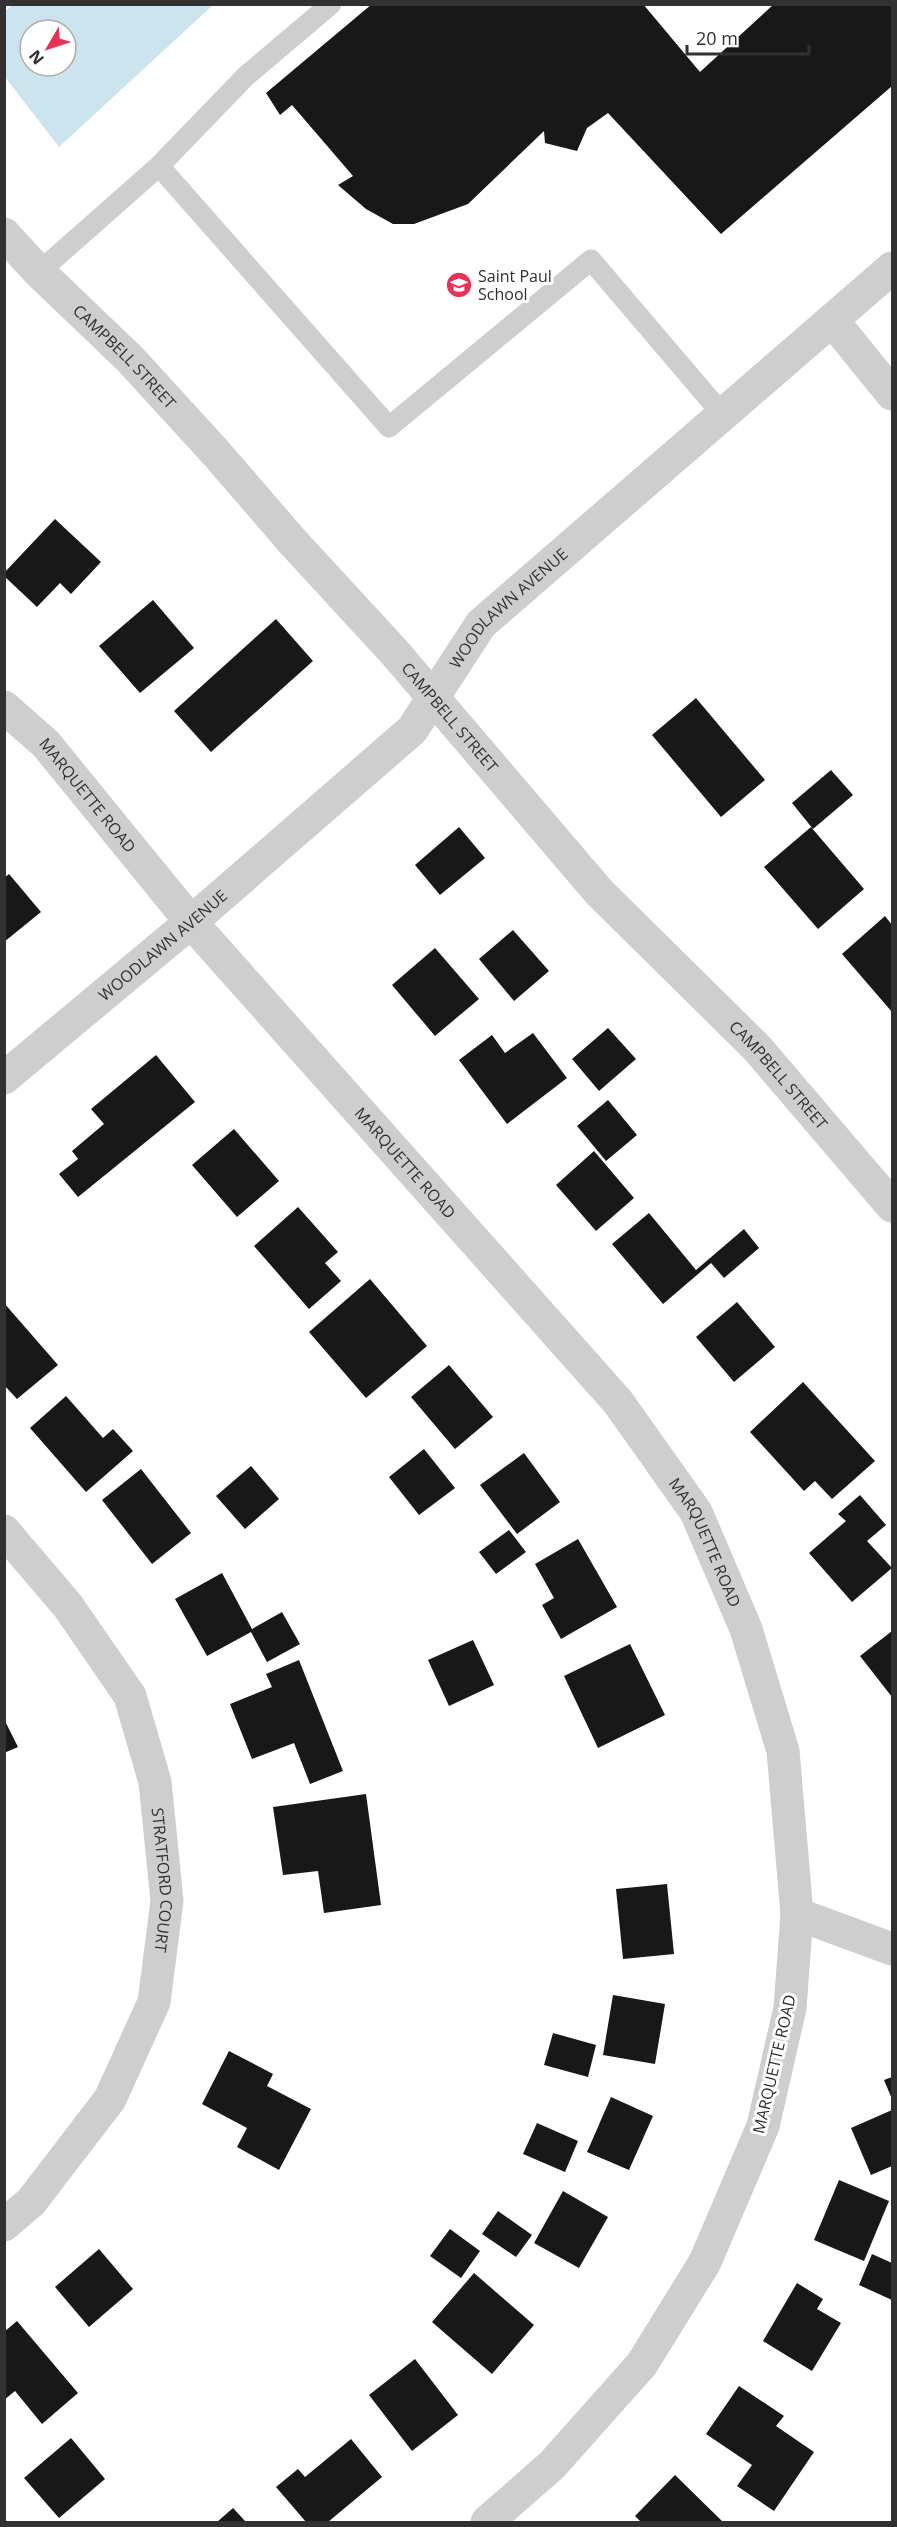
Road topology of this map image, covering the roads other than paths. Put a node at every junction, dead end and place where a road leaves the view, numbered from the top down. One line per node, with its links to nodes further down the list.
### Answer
1 (331, 4): 2 (lane)
2 (159, 166): 5 (lane); 8 (lane)
3 (4, 234): 5 (street, CAMPBELL STREET)
4 (892, 268): 6 (street, WOODLAWN AVENUE)
5 (39, 272): 9 (street, CAMPBELL STREET)
6 (832, 320): 7 (street); 8 (street, WOODLAWN AVENUE)
7 (892, 394)
8 (723, 415): 9 (street, WOODLAWN AVENUE)
9 (434, 697): 11 (street, WOODLAWN AVENUE); 13 (street, CAMPBELL STREET)
10 (4, 707): 11 (street, MARQUETTE ROAD)
11 (190, 922): 12 (street, WOODLAWN AVENUE); 15 (street, MARQUETTE ROAD)
12 (4, 1078)
13 (892, 1206)
14 (4, 1531): 17 (street, STRATFORD COURT)
15 (797, 1914): 16 (street); 18 (street, MARQUETTE ROAD)
16 (892, 1949)
17 (4, 2225)
18 (487, 2523)

